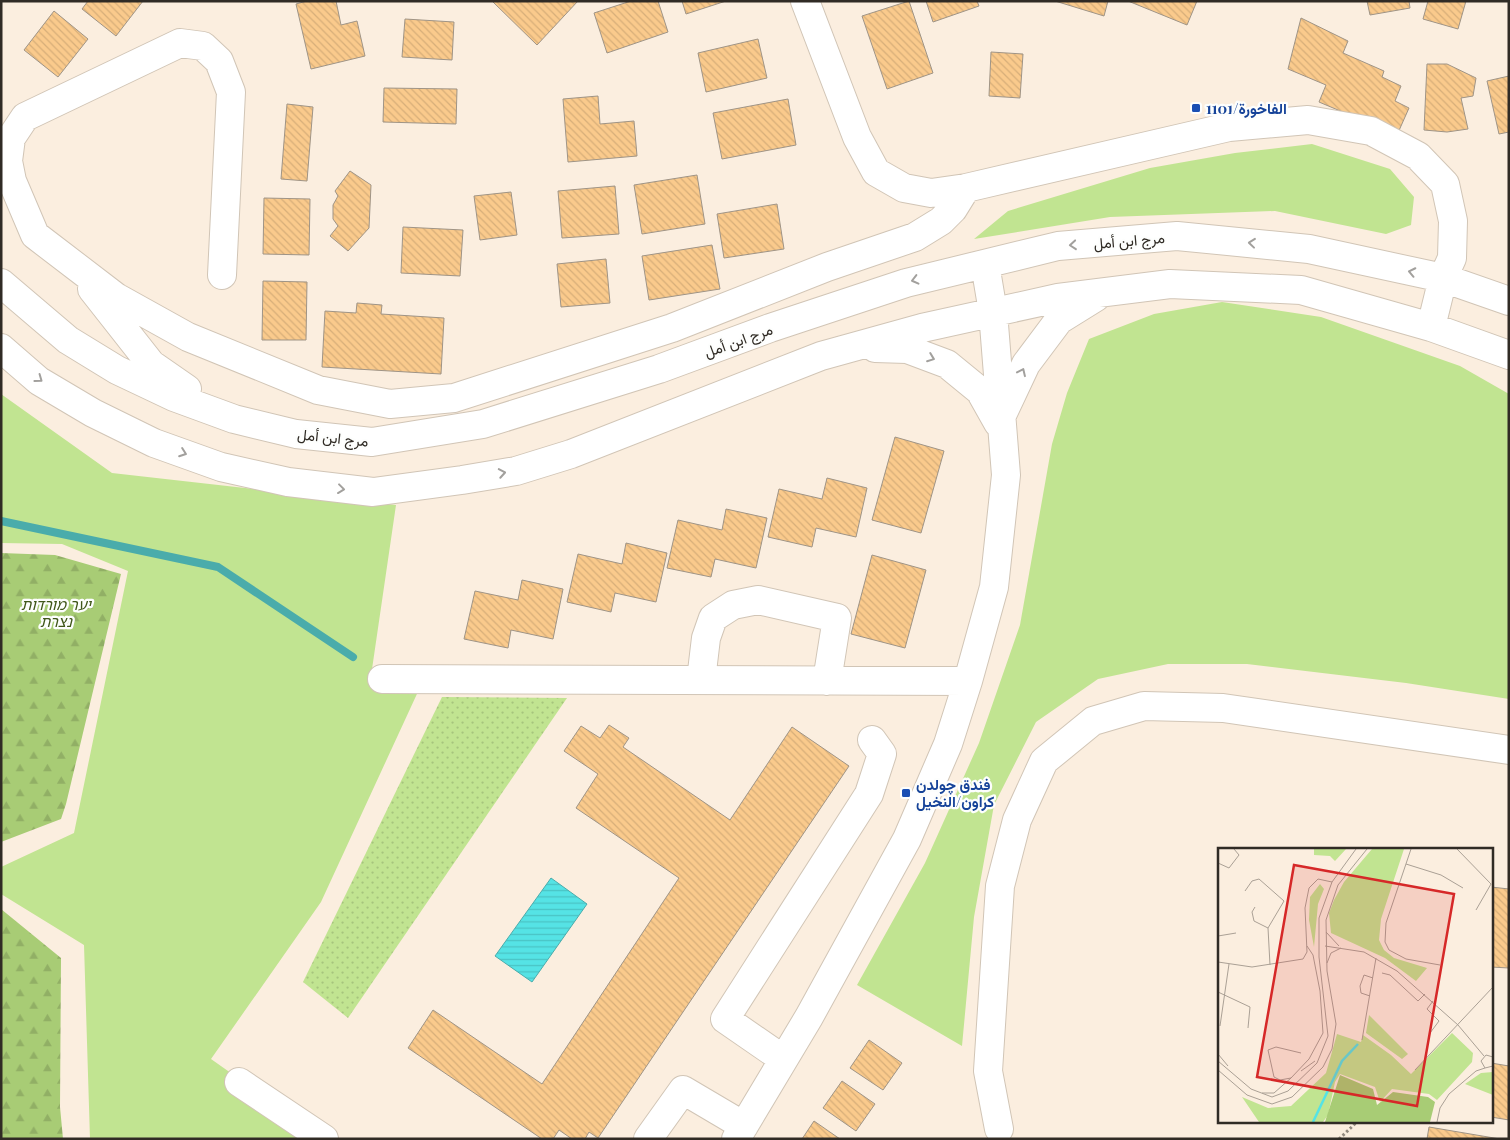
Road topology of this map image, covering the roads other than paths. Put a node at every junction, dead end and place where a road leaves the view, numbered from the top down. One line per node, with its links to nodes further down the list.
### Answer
1 (805, 1): 2 (street)
2 (966, 188): 5 (street); 8 (street)
3 (1, 212): 4 (street)
4 (35, 235): 5 (street); 7 (street)
5 (70, 262): 17 (street)
6 (985, 264): 8 (street, مرج ابن أمل, one-way to 6); 12 (street); 17 (street, مرج ابن أمل, one-way to 17)
7 (222, 275)
8 (1443, 278): 11 (street, مرج ابن أمل); 13 (street)
9 (1, 283): 17 (street, مرج ابن أمل)
10 (1104, 292): 12 (street); 13 (street); 18 (street, one-way to 10)
11 (1509, 301)
12 (993, 312): 15 (street); 18 (street)
13 (1431, 327): 16 (street)
14 (1, 348): 15 (street, one-way to 15)
15 (849, 348): 18 (street, one-way to 18)
16 (1509, 355)
17 (229, 418)
18 (1002, 424): 22 (street)
19 (382, 679): 20 (street)
20 (701, 680): 21 (street); 21 (street)
21 (827, 681): 22 (street)
22 (968, 681): 25 (street)
23 (872, 740): 25 (street)
24 (1509, 750): 27 (street)
25 (783, 1059): 28 (street)
26 (240, 1082): 29 (street)
27 (999, 1129)
28 (740, 1133): 30 (street)
29 (324, 1139)
30 (648, 1139)

